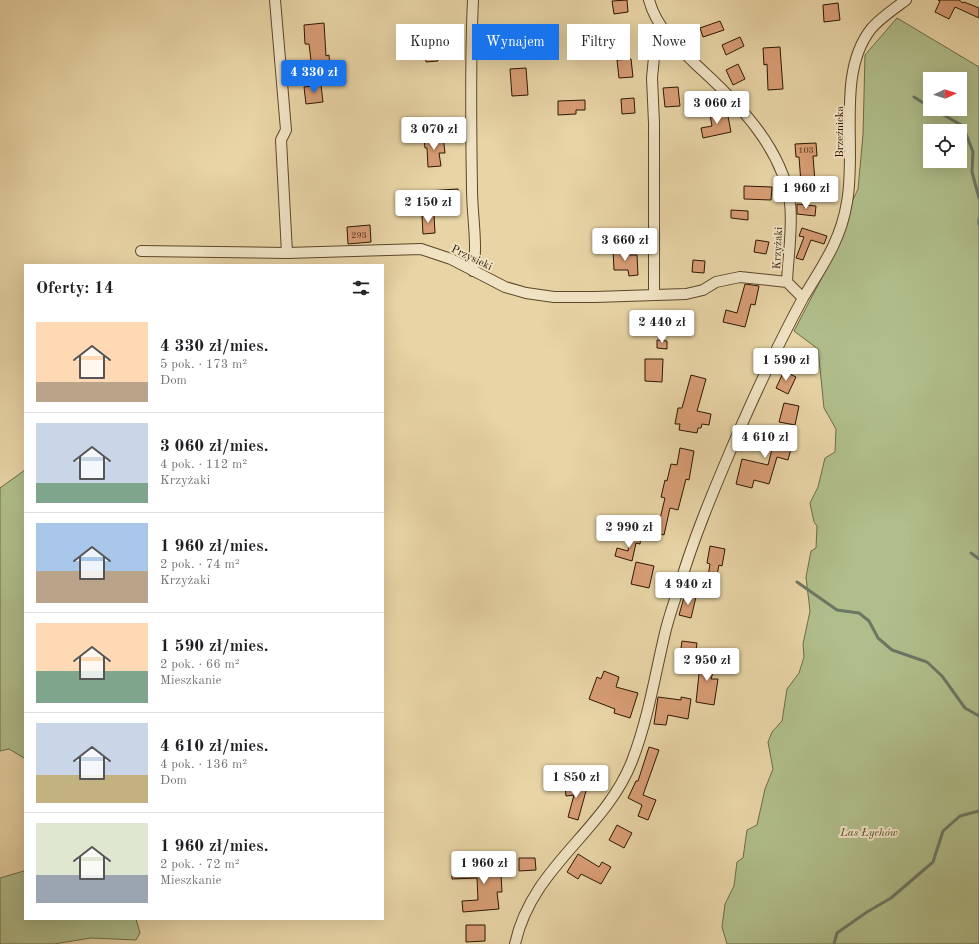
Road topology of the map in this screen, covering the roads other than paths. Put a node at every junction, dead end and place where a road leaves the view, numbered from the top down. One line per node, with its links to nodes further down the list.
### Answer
1 (275, 0): 9 (street)
2 (473, 0): 10 (street)
3 (649, 0): 5 (street, Krzyżaki)
4 (906, 0): 13 (street, Brzeźnicka)
5 (660, 24)
6 (654, 60): 12 (street)
7 (691, 60): 11 (street, Krzyżaki)
8 (141, 251): 9 (street, Przysieki)
9 (287, 253): 10 (street, Przysieki)
10 (473, 271): 12 (street, Przysieki)
11 (787, 282): 12 (street, Przysieki); 13 (street)
12 (654, 295)
13 (803, 298): 14 (street, Brzeźnicka)
14 (515, 944)

